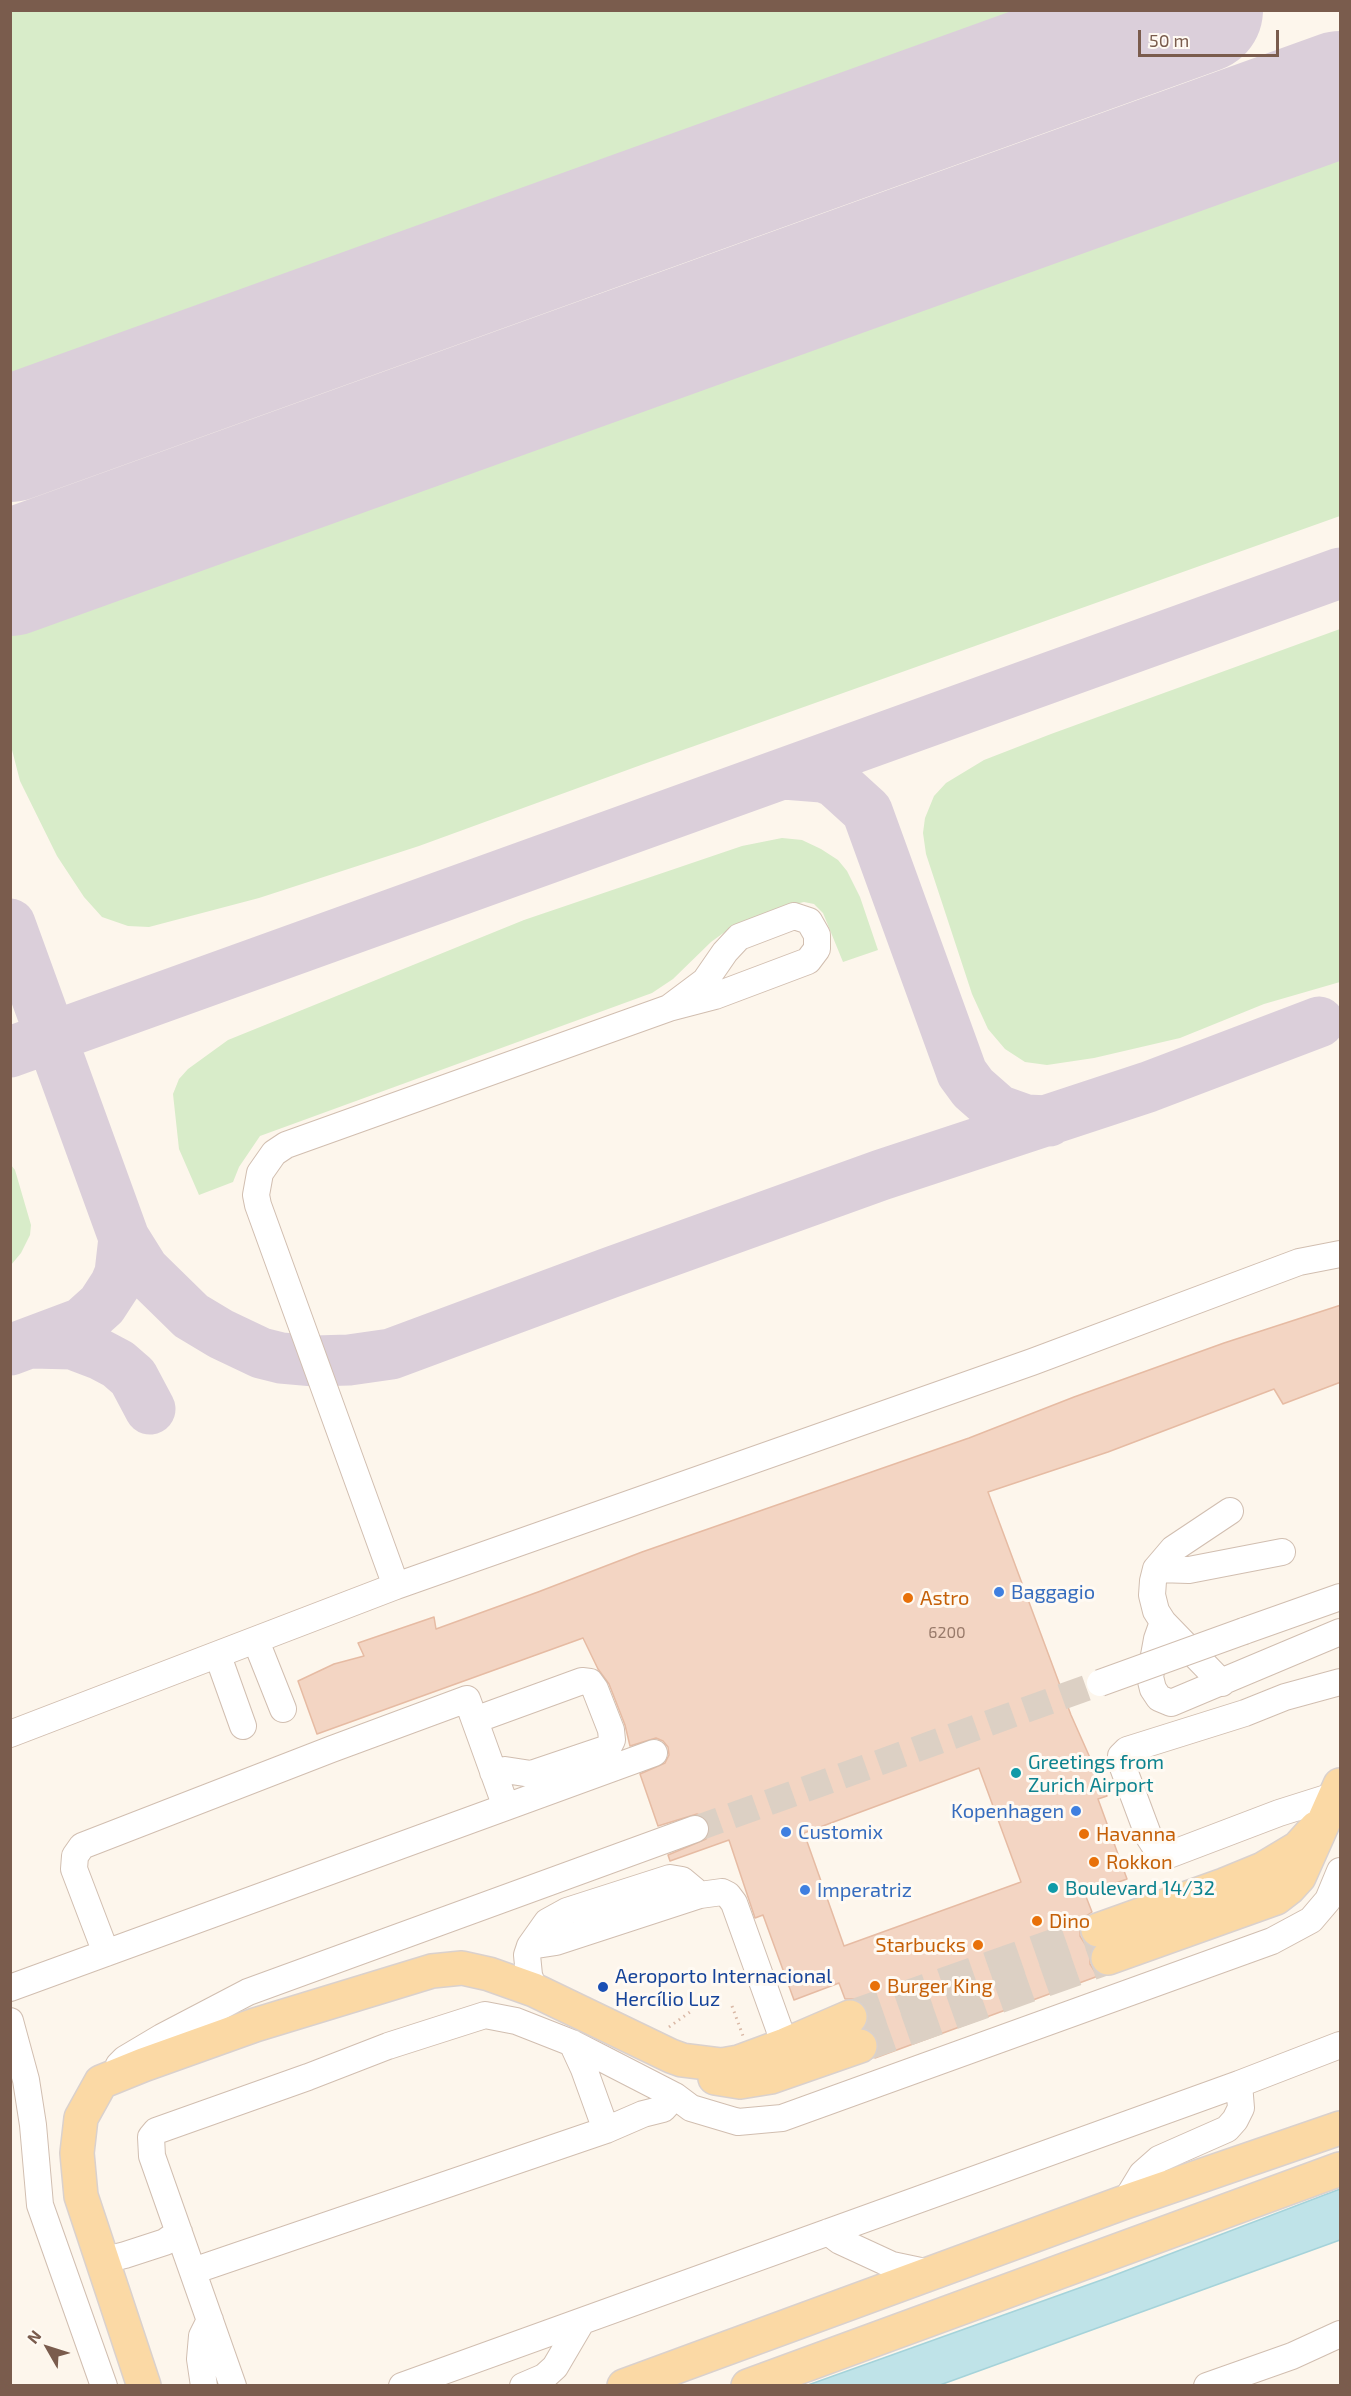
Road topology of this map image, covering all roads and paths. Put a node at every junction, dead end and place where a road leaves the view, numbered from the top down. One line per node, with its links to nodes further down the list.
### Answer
1 (669, 1008): 1 (lane); 8 (lane)
2 (1341, 1239): 4 (lane)
3 (1341, 1254): 4 (lane)
4 (1299, 1262): 8 (lane)
5 (1230, 1511): 7 (lane)
6 (1282, 1552): 7 (lane)
7 (1156, 1569): 10 (lane)
8 (396, 1586): 12 (lane)
9 (1341, 1598): 15 (lane, bridge)
10 (1163, 1622): 16 (lane); 16 (lane)
11 (1340, 1633): 16 (lane)
12 (256, 1641): 13 (lane); 17 (lane)
13 (218, 1656): 19 (lane); 20 (lane)
14 (1341, 1682): 23 (lane)
15 (1100, 1683)
16 (1222, 1683)
17 (283, 1709)
18 (475, 1720): 22 (lane); 22 (lane); 29 (lane)
19 (243, 1726)
20 (10, 1734)
21 (654, 1753): 24 (lane)
22 (493, 1772): 24 (lane)
23 (1333, 1801): 28 (main road)
24 (506, 1807): 29 (lane)
25 (695, 1829): 37 (lane)
26 (1341, 1871): 27 (lane)
27 (1334, 1897): 39 (lane)
28 (1103, 1944)
29 (106, 1953): 30 (lane)
30 (10, 1988)
31 (534, 1989): 34 (lane); 36 (main road); 37 (main road)
32 (10, 2021): 52 (lane)
33 (572, 2043): 39 (lane); 41 (lane); 44 (lane)
34 (785, 2045): 36 (main road); 36 (main road)
35 (1341, 2045): 38 (lane)
36 (682, 2060)
37 (101, 2082): 46 (main road)
38 (1239, 2084): 43 (lane); 45 (lane)
39 (675, 2096): 41 (lane)
40 (1341, 2128): 43 (main road)
41 (606, 2130): 47 (lane)
42 (1341, 2169): 59 (main road)
43 (1125, 2202): 48 (main road)
44 (179, 2232): 46 (lane); 47 (lane)
45 (828, 2232): 48 (lane); 50 (lane)
46 (100, 2254): 53 (main road)
47 (193, 2271): 49 (lane)
48 (930, 2273): 58 (main road)
49 (210, 2320): 54 (lane); 55 (lane)
50 (582, 2321): 56 (lane); 57 (lane)
51 (1341, 2334): 60 (lane)
52 (104, 2385)
53 (144, 2385)
54 (204, 2385)
55 (233, 2385)
56 (402, 2385)
57 (523, 2385)
58 (624, 2385)
59 (748, 2385)
60 (1207, 2385)

